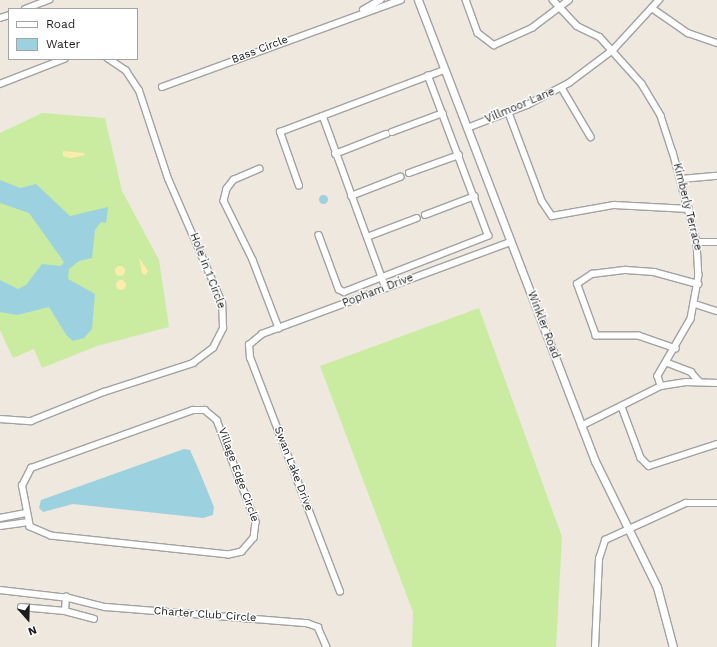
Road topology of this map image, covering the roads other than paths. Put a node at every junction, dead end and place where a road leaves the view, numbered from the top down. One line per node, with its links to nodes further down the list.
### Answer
1 (49, 0): 9 (street)
2 (380, 0): 12 (street, Bass Circle)
3 (401, 0): 12 (street, Bass Circle)
4 (418, 0): 17 (street, Winkler Road)
5 (466, 0): 10 (street)
6 (553, 0): 10 (street, Kimberly Terrace)
7 (569, 0): 10 (street)
8 (659, 0): 11 (street, Villmoor Lane)
9 (28, 8)
10 (560, 8): 14 (street, Kimberly Terrace)
11 (652, 8): 13 (street); 14 (street, Villmoor Lane)
12 (358, 13): 20 (street, Bass Circle)
13 (717, 43)
14 (613, 50): 21 (street, Villmoor Lane); 35 (street, Kimberly Terrace)
15 (61, 60): 19 (street)
16 (110, 60): 60 (street, Hole in 1 Circle)
17 (444, 70): 18 (street); 25 (street, Winkler Road)
18 (428, 76): 23 (street); 24 (street)
19 (0, 84)
20 (162, 87)
21 (562, 88): 22 (street, Villmoor Lane); 28 (street)
22 (509, 112): 25 (street, Villmoor Lane); 39 (street)
23 (443, 113): 26 (street); 30 (street)
24 (323, 116): 29 (street); 36 (street)
25 (467, 128): 44 (street, Winkler Road)
26 (392, 132)
27 (386, 134): 29 (street)
28 (591, 137)
29 (335, 154): 37 (street)
30 (459, 155): 32 (street); 38 (street)
31 (260, 169): 52 (street)
32 (409, 173)
33 (717, 176): 35 (street)
34 (400, 177): 37 (street)
35 (681, 179): 39 (street, Kimberly Terrace)
36 (299, 186)
37 (351, 196): 43 (street)
38 (475, 196): 40 (street); 47 (street)
39 (689, 209): 45 (street, Kimberly Terrace)
40 (425, 215)
41 (417, 218): 43 (street)
42 (319, 235): 47 (street)
43 (366, 237): 47 (street)
44 (510, 242): 49 (street, Popham Drive); 61 (street, Winkler Road)
45 (697, 242): 46 (street); 48 (street, Kimberly Terrace)
46 (717, 242)
47 (382, 278): 49 (street)
48 (698, 284): 50 (street, Kimberly Terrace); 54 (street)
49 (386, 288): 52 (street, Popham Drive)
50 (695, 304): 51 (street); 54 (street, Kimberly Terrace)
51 (717, 312)
52 (279, 328): 53 (street, Popham Drive)
53 (249, 345): 72 (street, Swan Lake Drive)
54 (676, 350): 55 (street, Kimberly Terrace)
55 (668, 363): 56 (street); 58 (street, Kimberly Terrace)
56 (699, 381): 57 (street); 58 (street)
57 (717, 383)
58 (661, 386): 59 (street)
59 (622, 407): 61 (street); 62 (street)
60 (0, 419)
61 (581, 426): 70 (street, Winkler Road)
62 (717, 444)
63 (717, 503): 70 (street)
64 (26, 513): 66 (street); 67 (street, Village Edge Circle); 67 (street, Village Edge Circle)
65 (0, 518): 66 (street)
66 (8, 518): 68 (street)
67 (27, 522): 68 (street)
68 (9, 525): 69 (street)
69 (0, 526)
70 (628, 527): 78 (street); 79 (street, Winkler Road)
71 (0, 590): 73 (street, Charter Club Circle)
72 (340, 592)
73 (66, 597): 75 (street); 77 (street, Charter Club Circle)
74 (21, 607): 75 (street)
75 (65, 611): 76 (street)
76 (94, 619)
77 (327, 647)
78 (595, 647)
79 (673, 647)

